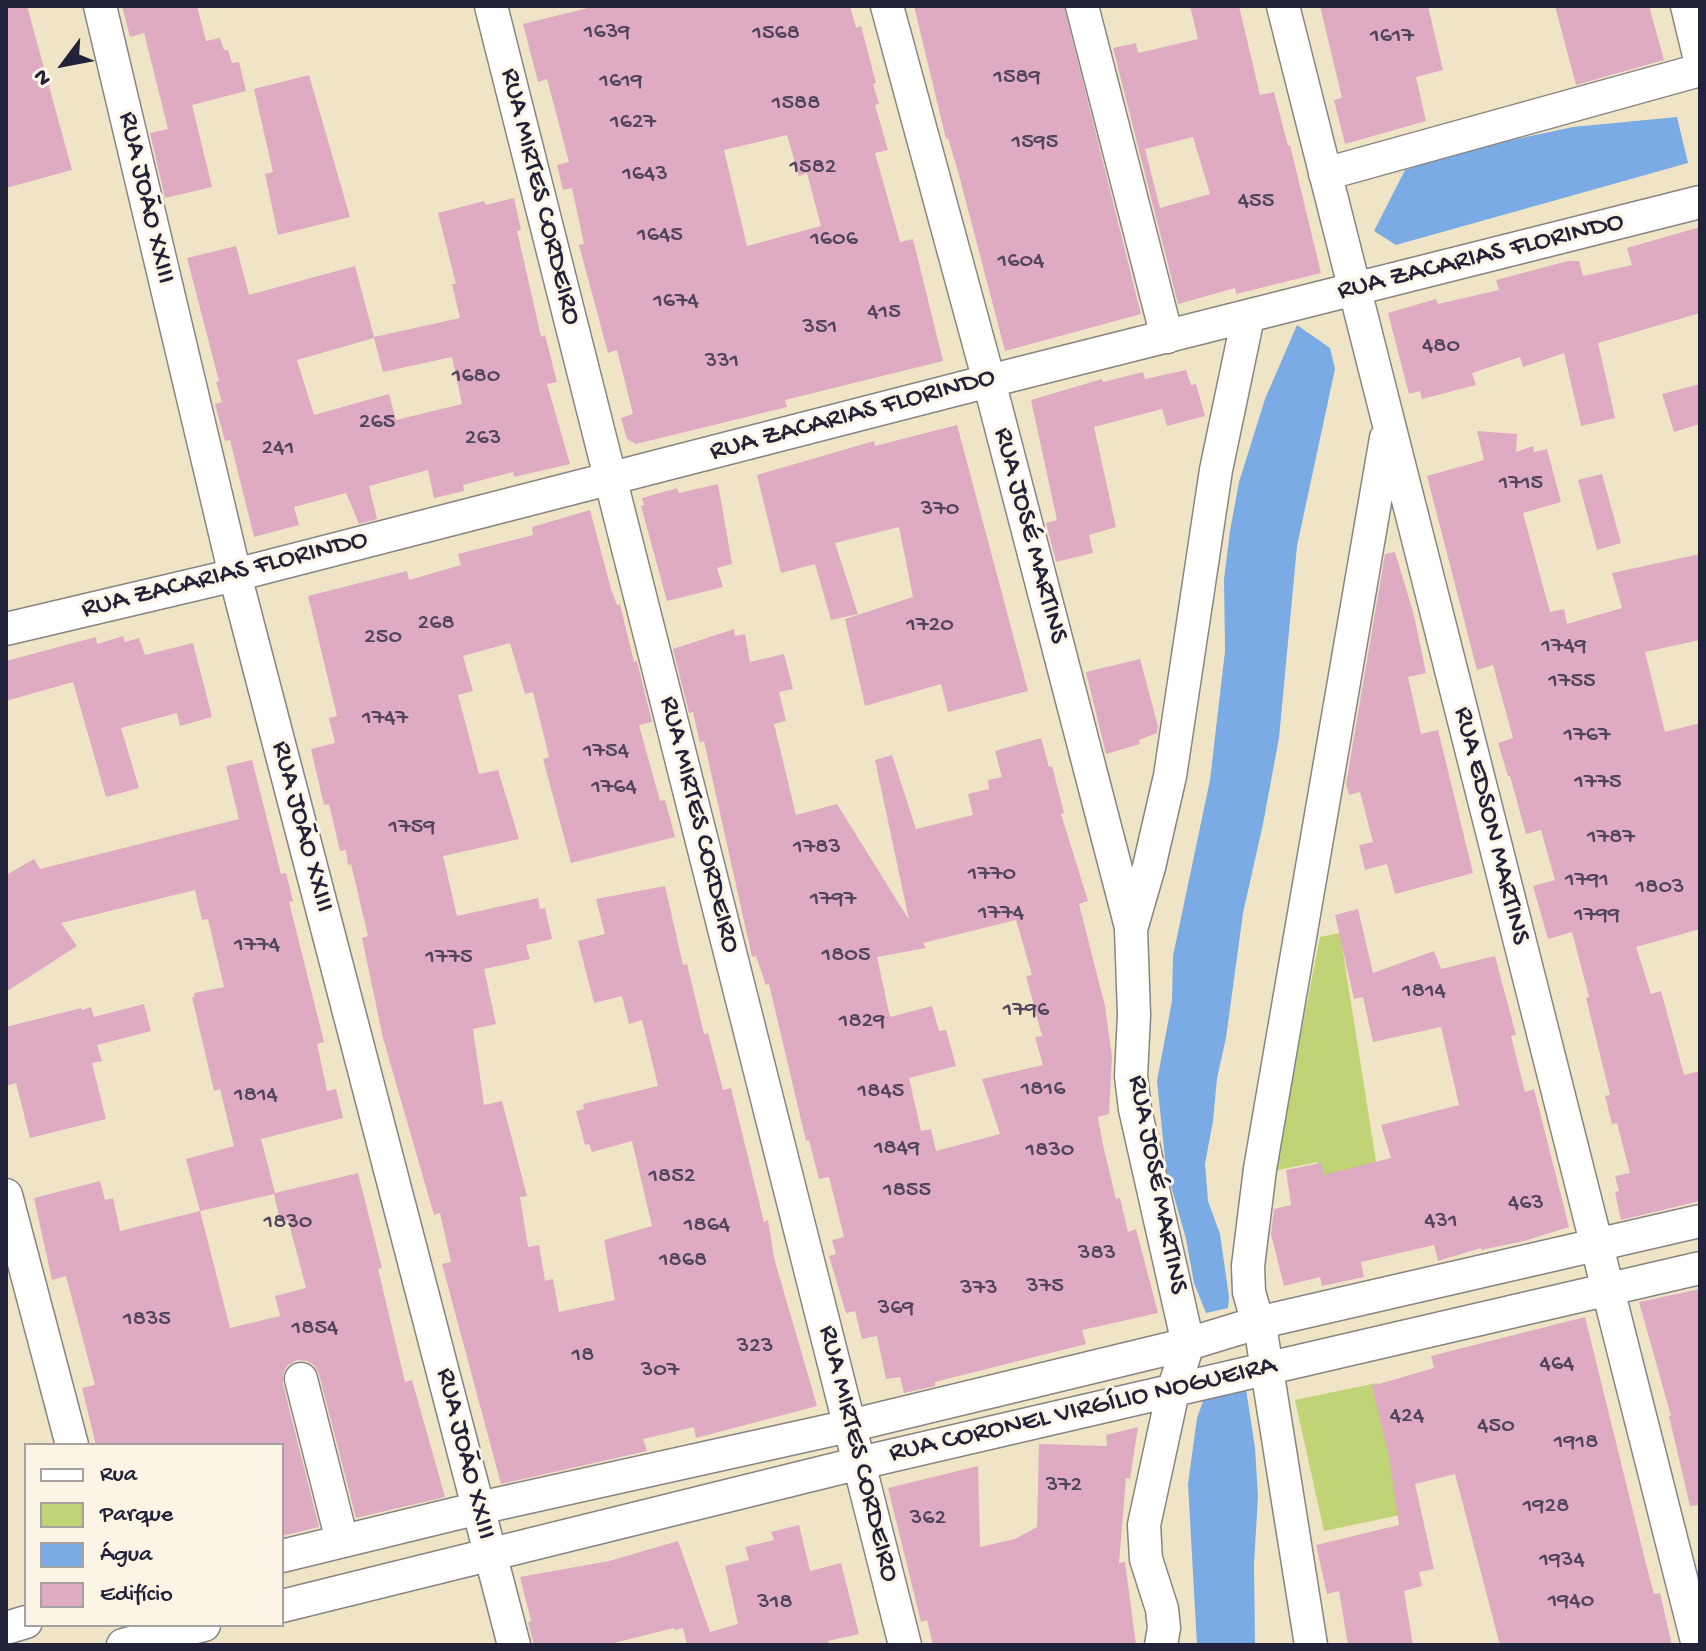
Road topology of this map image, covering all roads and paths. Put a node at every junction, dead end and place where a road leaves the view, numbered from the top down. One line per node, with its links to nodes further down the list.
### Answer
1 (100, 6): 17 (street, RUA JOÃO XXIII)
2 (491, 6): 16 (street, RUA MIRTES CORDEIRO)
3 (887, 6): 14 (street, RUA JOSÉ MARTINS)
4 (1082, 6): 13 (street)
5 (1283, 6): 9 (street, RUA EDSON MARTINS)
6 (1687, 6): 7 (street)
7 (1700, 60)
8 (1700, 70): 9 (street)
9 (1325, 174): 11 (street, RUA EDSON MARTINS)
10 (1700, 202): 11 (street, RUA ZACARIAS FLORINDO)
11 (1353, 290): 12 (street, RUA ZACARIAS FLORINDO); 15 (street, RUA EDSON MARTINS)
12 (1248, 317): 13 (street, RUA ZACARIAS FLORINDO); 19 (street, RUA JOSÉ MARTINS)
13 (1167, 337): 14 (street, RUA ZACARIAS FLORINDO)
14 (989, 381): 16 (street, RUA ZACARIAS FLORINDO); 19 (street, RUA JOSÉ MARTINS)
15 (1388, 425): 22 (street, RUA EDSON MARTINS); 25 (street)
16 (611, 479): 17 (street, RUA ZACARIAS FLORINDO); 30 (street, RUA MIRTES CORDEIRO)
17 (235, 575): 18 (street, RUA ZACARIAS FLORINDO); 33 (street, RUA JOÃO XXIII)
18 (6, 629)
19 (1131, 929): 26 (street, RUA JOSÉ MARTINS)
20 (6, 1195): 31 (street)
21 (1700, 1221): 22 (street, RUA CORONEL VIRGÍLIO NOGUEIRA)
22 (1597, 1245): 24 (street, RUA EDSON MARTINS); 25 (street, RUA CORONEL VIRGÍLIO NOGUEIRA)
23 (1700, 1268): 24 (street, RUA CORONEL VIRGÍLIO NOGUEIRA)
24 (1610, 1290): 27 (street, RUA CORONEL VIRGÍLIO NOGUEIRA); 44 (street, RUA EDSON MARTINS)
25 (1257, 1323): 26 (street, RUA CORONEL VIRGÍLIO NOGUEIRA); 27 (street)
26 (1188, 1344): 29 (street); 30 (street, RUA CORONEL VIRGÍLIO NOGUEIRA)
27 (1267, 1368): 29 (street, RUA CORONEL VIRGÍLIO NOGUEIRA); 43 (street)
28 (301, 1379): 34 (street)
29 (1173, 1391): 32 (street, RUA CORONEL VIRGÍLIO NOGUEIRA); 42 (street)
30 (849, 1426): 32 (street, RUA MIRTES CORDEIRO); 33 (street, RUA CORONEL VIRGÍLIO NOGUEIRA)
31 (71, 1443)
32 (860, 1463): 35 (street, RUA CORONEL VIRGÍLIO NOGUEIRA); 41 (street, RUA MIRTES CORDEIRO)
33 (479, 1508): 34 (street, RUA CORONEL VIRGÍLIO NOGUEIRA); 35 (street, RUA JOÃO XXIII)
34 (342, 1541): 36 (street, RUA CORONEL VIRGÍLIO NOGUEIRA)
35 (490, 1555): 37 (street, RUA CORONEL VIRGÍLIO NOGUEIRA); 40 (street, RUA JOÃO XXIII)
36 (284, 1556)
37 (284, 1606)
38 (196, 1627): 39 (street)
39 (124, 1645)
40 (514, 1645)
41 (905, 1645)
42 (1161, 1645)
43 (1311, 1645)
44 (1698, 1645)

